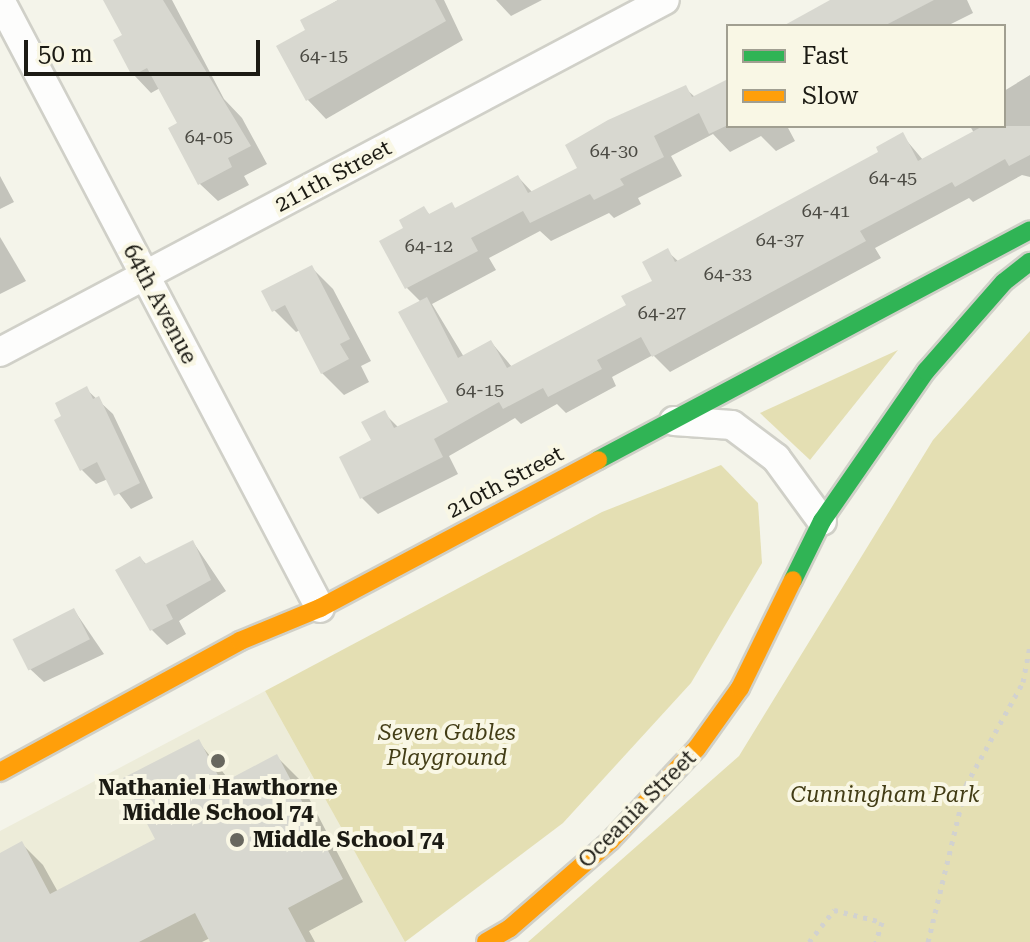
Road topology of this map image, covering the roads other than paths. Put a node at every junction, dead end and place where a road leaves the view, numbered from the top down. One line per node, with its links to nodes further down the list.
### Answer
1 (0, 0): 5 (street, 64th Avenue)
2 (665, 0): 5 (street, 211th Street)
3 (1030, 230): 7 (street, 210th Street)
4 (1030, 262): 8 (street, Oceania Street)
5 (145, 275): 6 (street, 211th Street); 9 (street, 64th Avenue)
6 (0, 352)
7 (671, 421): 8 (street); 9 (street, 210th Street)
8 (822, 521): 11 (street, Oceania Street)
9 (320, 608): 10 (street, 210th Street)
10 (0, 772)
11 (486, 942)

